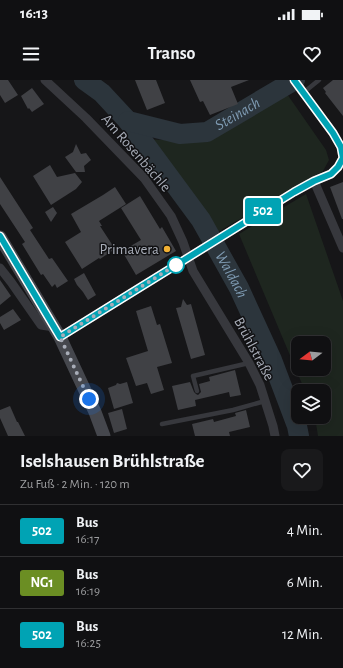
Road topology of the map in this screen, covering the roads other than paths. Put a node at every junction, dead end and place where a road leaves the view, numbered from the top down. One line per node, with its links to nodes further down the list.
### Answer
1 (44, 80): 7 (street, Am Rosenbächle)
2 (319, 80): 3 (lane)
3 (298, 86): 4 (street)
4 (314, 181): 6 (street); 7 (street)
5 (0, 236): 9 (main road)
6 (343, 248)
7 (189, 257): 9 (street); 10 (street, Brühlstraße)
8 (0, 268): 9 (street)
9 (57, 332): 14 (main road)
10 (249, 363): 11 (lane); 12 (street, Brühlstraße)
11 (197, 391)
12 (265, 402): 13 (lane); 15 (street, Brühlstraße)
13 (162, 424)
14 (104, 436)
15 (275, 436)

